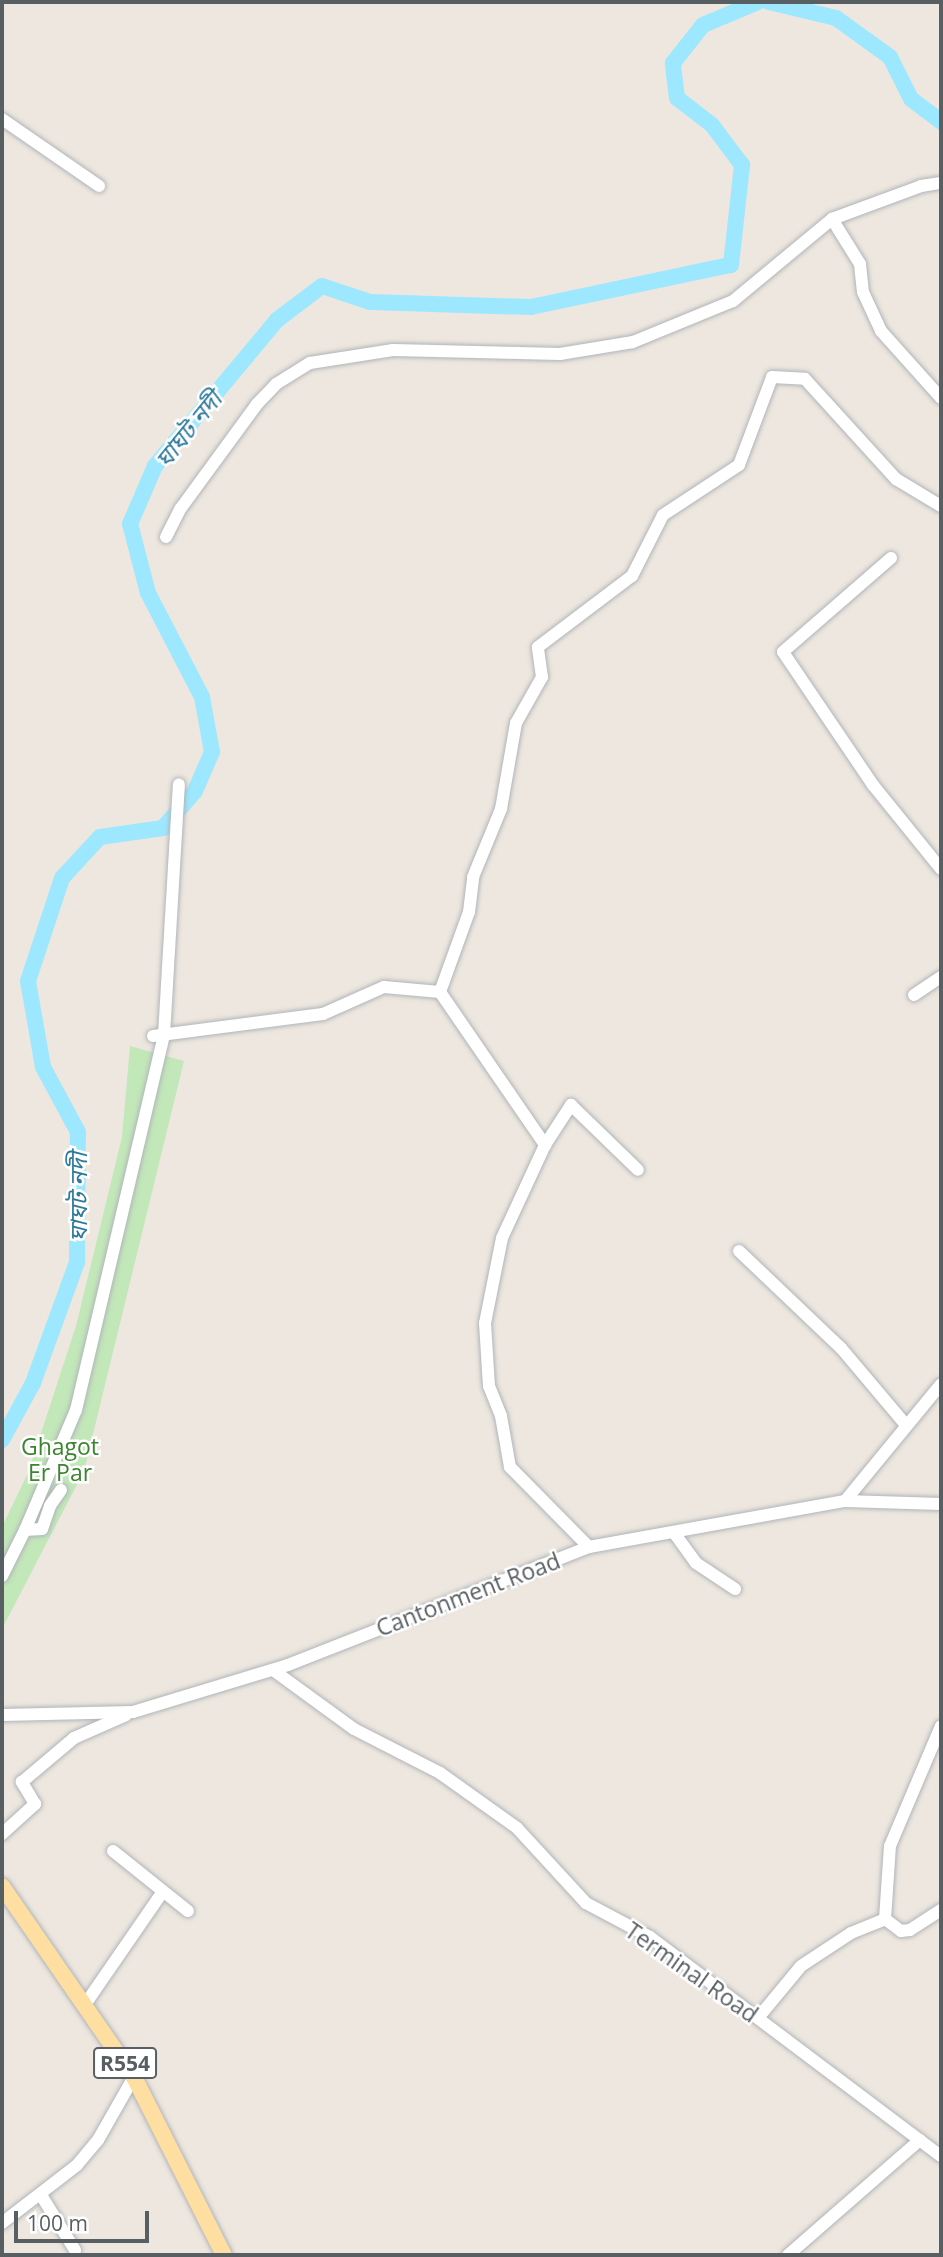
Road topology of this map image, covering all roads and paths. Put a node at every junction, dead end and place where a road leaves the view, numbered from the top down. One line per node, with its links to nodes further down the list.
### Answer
1 (2, 119): 3 (street)
2 (941, 183): 4 (street)
3 (99, 186)
4 (832, 219): 5 (street); 7 (street)
5 (941, 398)
6 (941, 506): 12 (street)
7 (166, 537)
8 (891, 558): 10 (street)
9 (179, 784): 14 (street)
10 (941, 869)
11 (941, 977): 13 (street)
12 (440, 992): 14 (street); 15 (street)
13 (914, 995)
14 (159, 1036): 23 (street)
15 (545, 1145): 16 (street); 25 (street)
16 (638, 1170)
17 (739, 1251): 19 (street)
18 (941, 1384): 19 (street)
19 (905, 1424): 21 (street)
20 (61, 1490): 23 (street)
21 (845, 1501): 22 (street, Cantonment Road); 24 (street, Cantonment Road)
22 (941, 1504)
23 (25, 1530): 26 (street)
24 (675, 1534): 25 (street, Cantonment Road); 27 (street)
25 (589, 1547): 28 (street, Cantonment Road)
26 (2, 1576)
27 (735, 1589)
28 (273, 1670): 29 (street, Cantonment Road); 40 (street, Terminal Road)
29 (133, 1712): 30 (street, Cantonment Road); 32 (street)
30 (2, 1716)
31 (941, 1726): 38 (street)
32 (2, 1834)
33 (113, 1851): 35 (street)
34 (2, 1886): 39 (main road, R554)
35 (162, 1893): 37 (street); 39 (street)
36 (941, 1910): 38 (street)
37 (188, 1911)
38 (885, 1919): 40 (street)
39 (86, 2003): 41 (main road, R554)
40 (758, 2018): 42 (street, Terminal Road)
41 (134, 2077): 44 (street); 47 (main road, R554)
42 (920, 2140): 43 (street, Terminal Road); 48 (street)
43 (941, 2156)
44 (41, 2195): 45 (street); 46 (street)
45 (2, 2223)
46 (75, 2250)
47 (224, 2255)
48 (788, 2255)

